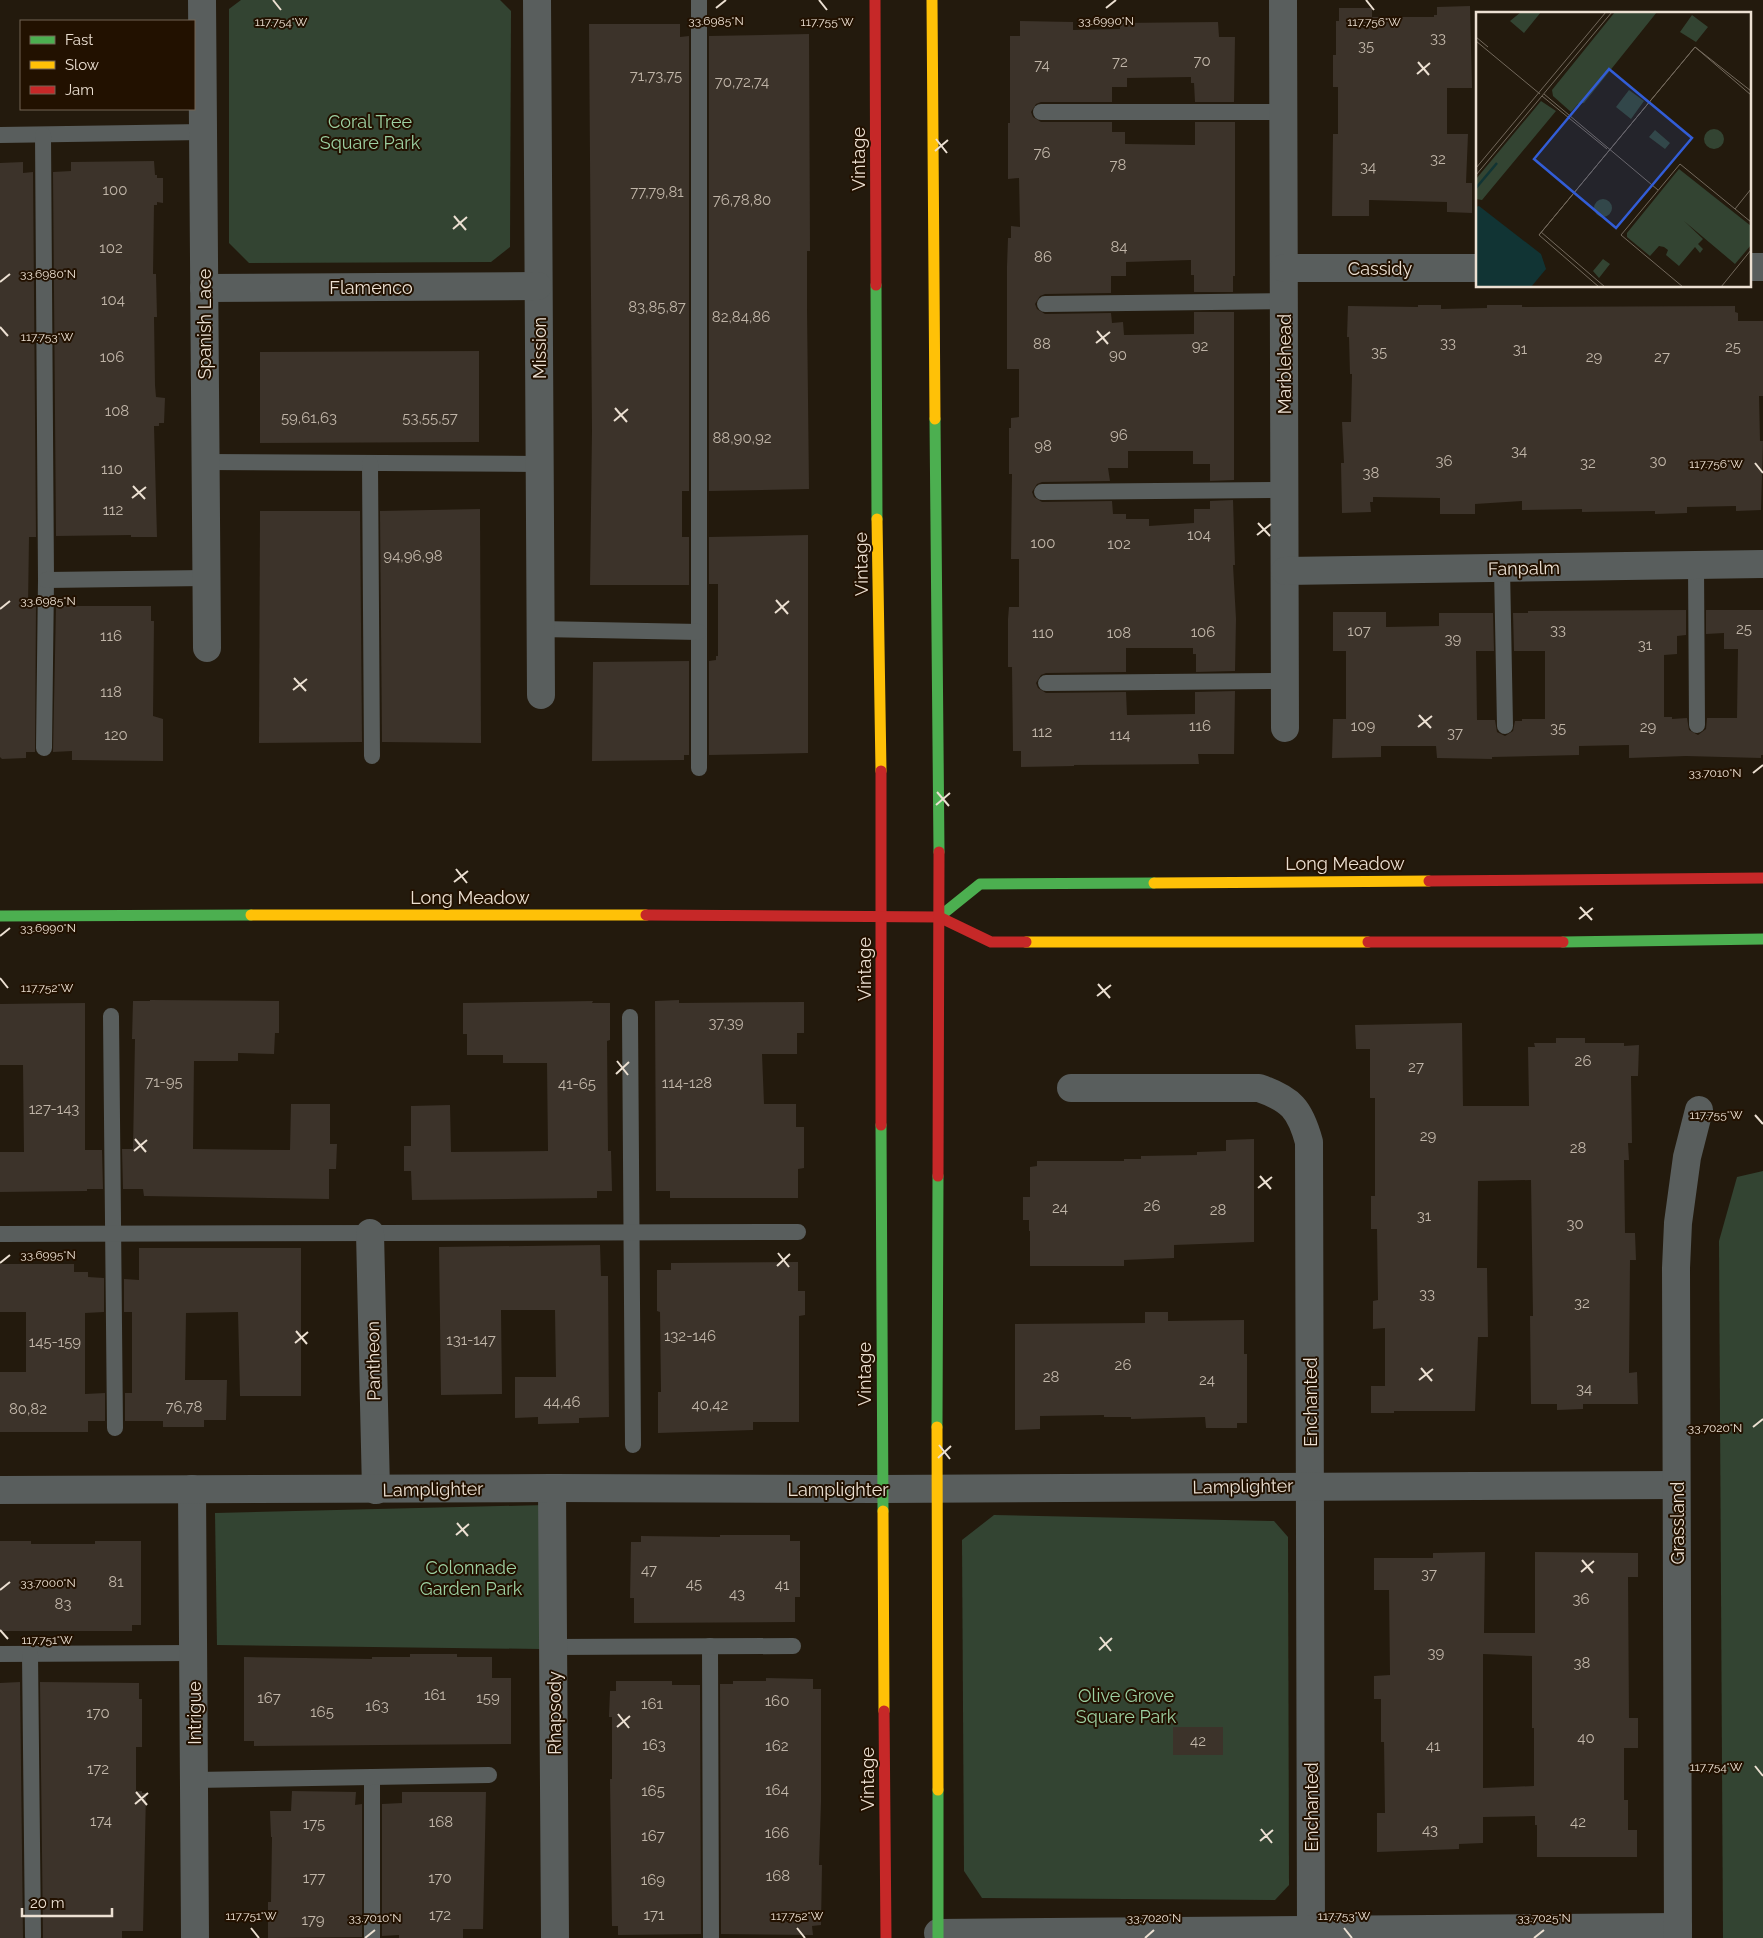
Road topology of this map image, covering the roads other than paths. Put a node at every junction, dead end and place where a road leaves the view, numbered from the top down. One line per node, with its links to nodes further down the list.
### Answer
1 (202, 0): 9 (street, Spanish Lace)
2 (537, 0): 16 (street, Mission)
3 (699, 0): 32 (lane)
4 (874, 0): 45 (street, Vintage)
5 (932, 0): 46 (street)
6 (1284, 0): 8 (street, Marblehead)
7 (1041, 112): 8 (lane)
8 (1284, 112): 14 (street, Marblehead)
9 (203, 132): 11 (lane); 17 (street, Spanish Lace)
10 (0, 135): 11 (lane)
11 (43, 135): 30 (lane)
12 (1750, 267): 13 (street)
13 (1763, 267)
14 (1284, 268): 15 (street, Cassidy); 18 (street, Marblehead)
15 (1476, 268)
16 (538, 286): 17 (street, Flamenco); 22 (street, Mission)
17 (204, 288): 20 (street, Spanish Lace)
18 (1284, 301): 19 (lane); 23 (street, Marblehead)
19 (1045, 304)
20 (205, 462): 21 (lane); 29 (street, Spanish Lace)
21 (370, 463): 22 (lane); 41 (lane)
22 (539, 464): 31 (street, Mission)
23 (1284, 490): 24 (lane); 28 (street, Marblehead)
24 (1042, 492)
25 (1763, 564): 26 (street, Fanpalm)
26 (1696, 565): 27 (street, Fanpalm); 37 (lane)
27 (1502, 568): 28 (street, Fanpalm); 38 (lane)
28 (1284, 571): 34 (street, Marblehead)
29 (206, 578): 30 (lane); 33 (street, Spanish Lace)
30 (46, 580): 40 (lane)
31 (540, 630): 32 (lane); 36 (street, Mission)
32 (699, 632): 42 (lane)
33 (207, 648)
34 (1285, 681): 35 (lane); 39 (street, Marblehead)
35 (1046, 683)
36 (540, 695)
37 (1697, 725)
38 (1505, 726)
39 (1284, 728)
40 (44, 748)
41 (372, 756)
42 (699, 768)
43 (1763, 878): 46 (street, Long Meadow)
44 (0, 916): 45 (street, Long Meadow)
45 (882, 916): 46 (street, Long Meadow); 63 (street, Vintage)
46 (939, 917): 47 (street, Long Meadow); 64 (street)
47 (1763, 938)
48 (111, 1016): 56 (lane)
49 (630, 1017): 52 (lane)
50 (1071, 1088): 60 (street, Enchanted)
51 (1698, 1110): 59 (street, Grassland)
52 (632, 1232): 53 (lane); 54 (lane); 58 (lane)
53 (798, 1232)
54 (370, 1233): 56 (lane); 66 (street, Pantheon)
55 (0, 1234): 56 (lane)
56 (112, 1234): 57 (lane)
57 (114, 1428)
58 (633, 1446)
59 (1676, 1485): 60 (street, Lamplighter); 77 (street, Grassland)
60 (1310, 1486): 64 (street, Lamplighter); 76 (street, Enchanted)
61 (552, 1488): 63 (street, Lamplighter); 66 (street, Lamplighter); 69 (street, Rhapsody)
62 (192, 1489): 65 (street, Lamplighter); 66 (street, Lamplighter); 70 (street, Intrigue)
63 (882, 1489): 64 (street, Lamplighter); 84 (street, Vintage)
64 (937, 1489): 78 (street)
65 (0, 1490)
66 (376, 1490)
67 (710, 1646): 68 (lane); 69 (lane); 83 (lane)
68 (793, 1646)
69 (553, 1647): 82 (street, Rhapsody)
70 (193, 1653): 72 (lane); 75 (street, Intrigue)
71 (0, 1654): 72 (lane)
72 (30, 1654): 79 (lane)
73 (489, 1775): 74 (lane)
74 (372, 1776): 75 (lane); 81 (lane)
75 (194, 1780): 80 (street, Intrigue)
76 (1311, 1929): 77 (street); 78 (street)
77 (1678, 1932)
78 (938, 1935)
79 (33, 1936)
80 (195, 1938)
81 (372, 1938)
82 (555, 1938)
83 (711, 1938)
84 (886, 1938)

